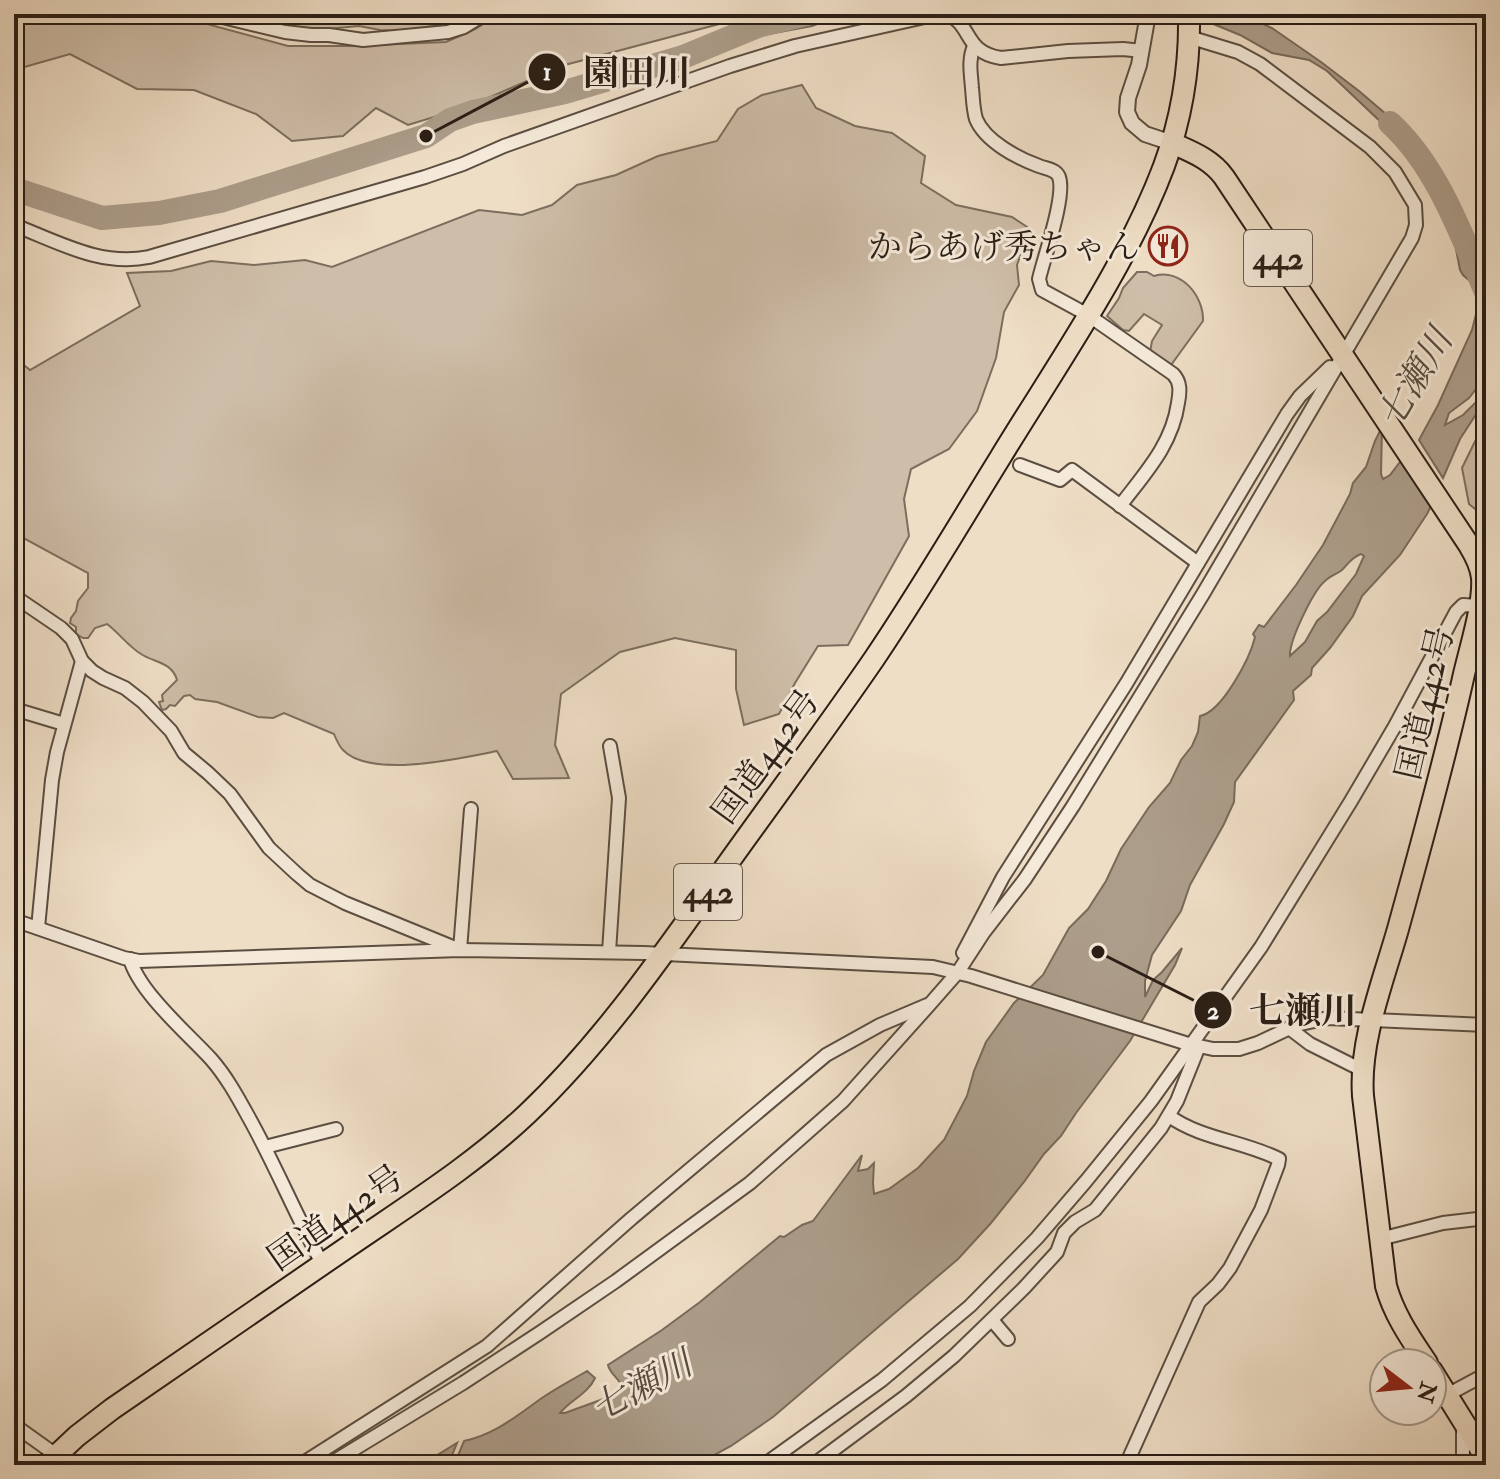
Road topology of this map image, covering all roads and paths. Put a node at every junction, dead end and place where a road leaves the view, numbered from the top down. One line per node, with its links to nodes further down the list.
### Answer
1 (210, 14): 2 (street)
2 (485, 14)
3 (938, 14): 10 (street)
4 (947, 14): 7 (street)
5 (1148, 14): 8 (street)
6 (1189, 27): 9 (highway, 国道442号 / 442); 12 (street)
7 (974, 46): 8 (street); 11 (street)
8 (1142, 51): 9 (street)
9 (1172, 143): 11 (highway, 国道442号 / 442); 12 (highway, 国道442号 / 442)
10 (14, 225)
11 (1088, 315): 14 (street); 27 (highway, 国道442号 / 442)
12 (1341, 355): 15 (street); 17 (highway, 国道442号 / 442); 29 (street)
13 (1020, 465): 14 (street)
14 (1120, 506): 15 (street)
15 (1198, 563): 29 (street)
16 (14, 596): 18 (street)
17 (1479, 606): 31 (highway, 国道442号 / 442); 34 (street)
18 (82, 661): 20 (street); 25 (street)
19 (14, 709): 20 (street)
20 (64, 724): 24 (street)
21 (610, 746): 26 (street)
22 (471, 809): 25 (street)
23 (14, 920): 24 (street)
24 (38, 928): 28 (street)
25 (460, 950): 26 (street); 28 (street)
26 (609, 952): 27 (street)
27 (663, 954): 29 (street); 41 (highway, 国道442号 / 442)
28 (130, 959): 38 (street)
29 (958, 972): 30 (street); 34 (street)
30 (930, 1004): 52 (street); 53 (street)
31 (1372, 1020): 32 (street); 33 (street); 35 (highway, 国道442号 / 442)
32 (1485, 1024)
33 (1289, 1028): 34 (street); 35 (street)
34 (1192, 1044): 36 (street); 54 (street)
35 (1362, 1070): 40 (highway, 国道442号 / 442)
36 (1169, 1116): 42 (street); 56 (street)
37 (336, 1129): 38 (street)
38 (265, 1147): 41 (street)
39 (1486, 1218): 40 (street)
40 (1380, 1239): 44 (highway, 国道442号 / 442)
41 (323, 1265): 51 (highway, 国道442号 / 442)
42 (992, 1320): 43 (street); 55 (street)
43 (1008, 1339)
44 (1417, 1347)
45 (1486, 1374): 46 (street)
46 (1448, 1394)
47 (1448, 1396): 48 (highway)
48 (1463, 1419): 50 (highway); 57 (street)
49 (14, 1425): 51 (street)
50 (1486, 1458)
51 (51, 1460)
52 (300, 1465)
53 (328, 1465)
54 (764, 1465)
55 (813, 1465)
56 (1126, 1465)
57 (1463, 1465)

